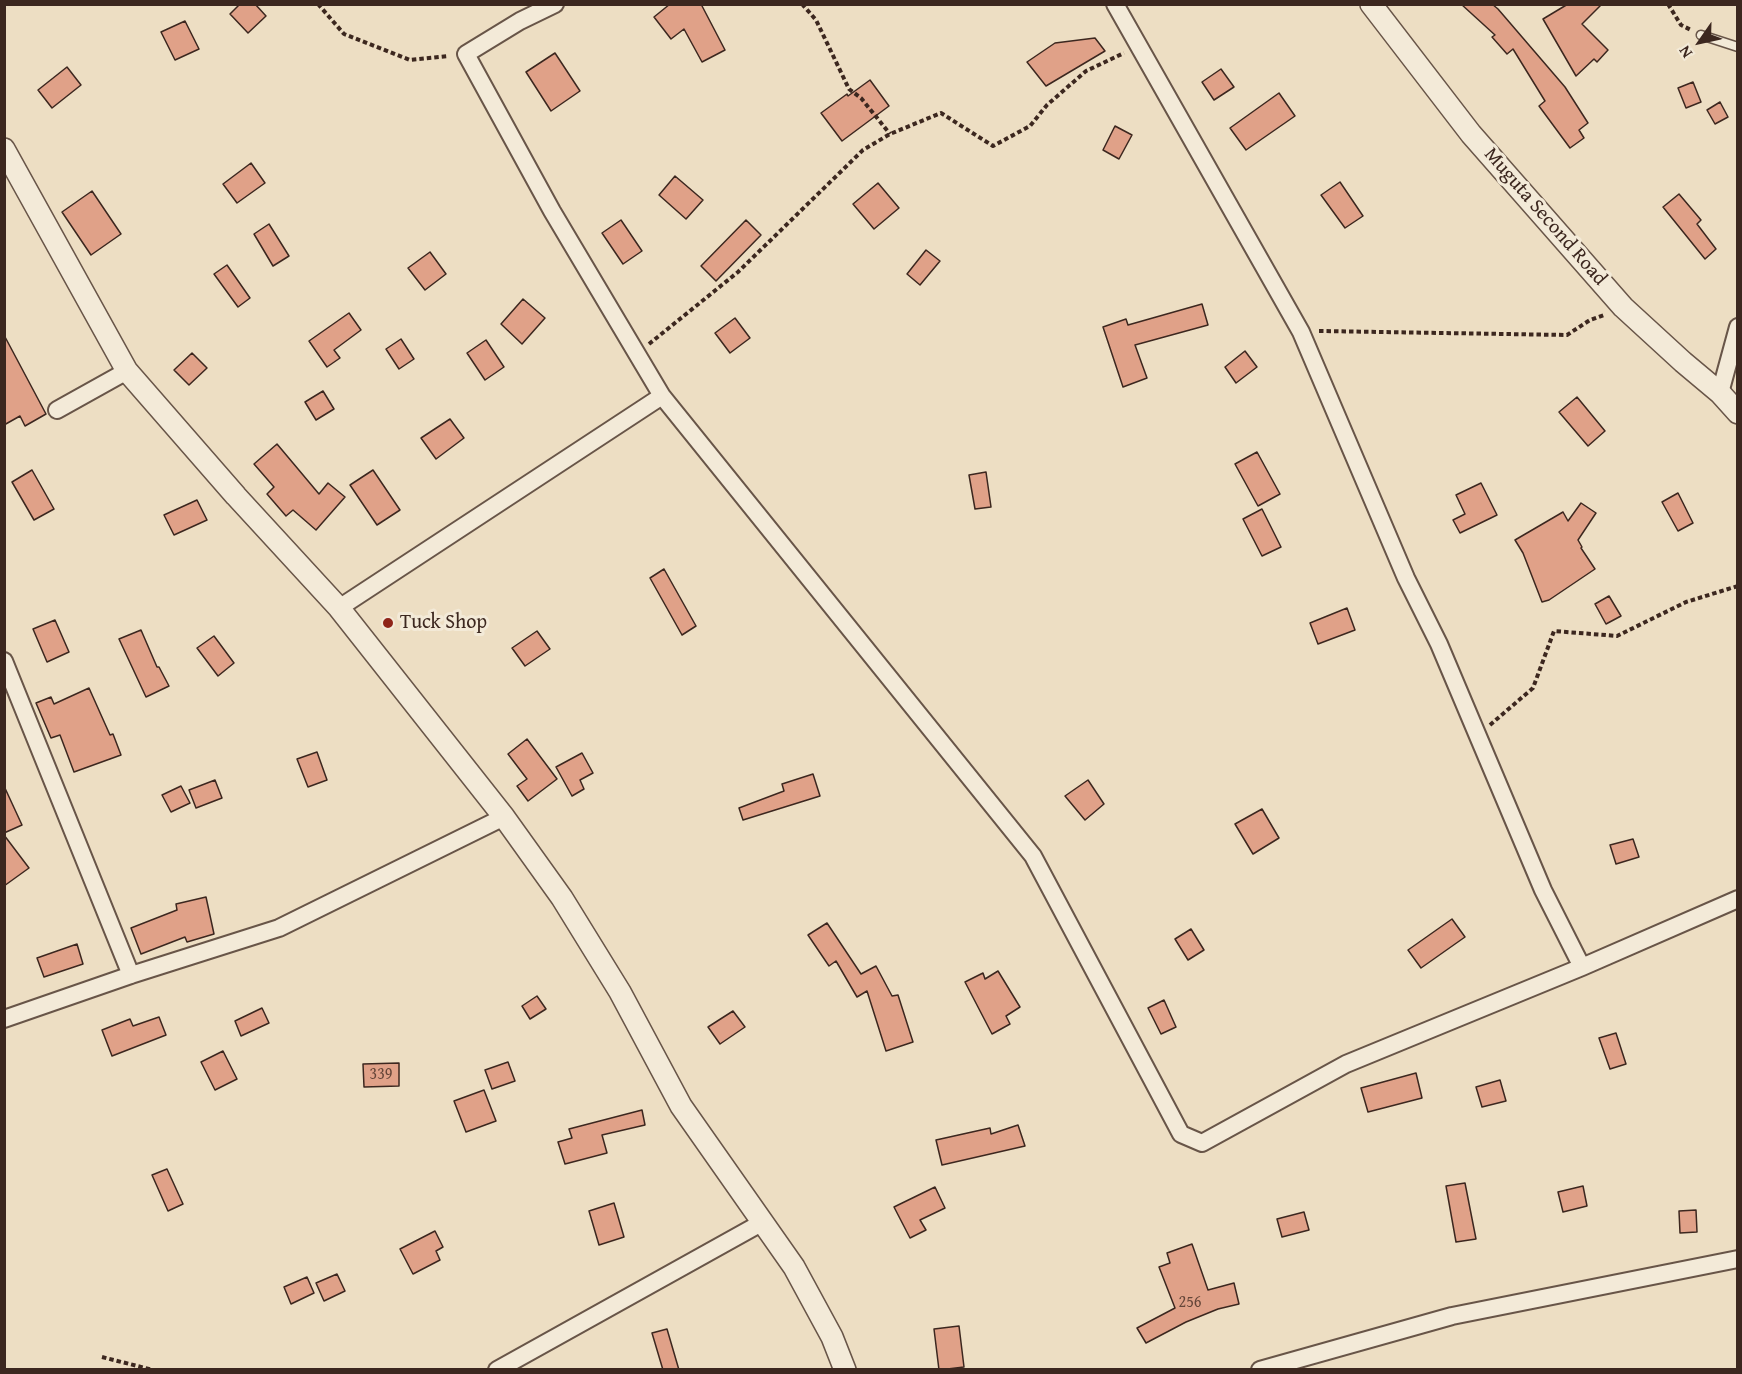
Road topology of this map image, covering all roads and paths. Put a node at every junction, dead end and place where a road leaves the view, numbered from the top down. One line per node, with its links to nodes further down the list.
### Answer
1 (318, 4): 10 (path)
2 (555, 4): 10 (street)
3 (802, 4): 11 (path)
4 (1115, 4): 8 (street)
5 (1371, 4): 13 (street, Muguta Second Road)
6 (1668, 4): 7 (path)
7 (1701, 35): 9 (lane)
8 (1140, 45): 11 (path); 15 (street)
9 (1737, 47)
10 (466, 54): 16 (street)
11 (890, 134): 16 (path)
12 (4, 149): 17 (street)
13 (1623, 307): 15 (path); 18 (street, Muguta Second Road)
14 (1737, 327): 18 (street)
15 (1301, 332): 25 (street)
16 (636, 354): 19 (street)
17 (128, 371): 20 (street); 23 (street)
18 (1720, 393): 21 (street, Muguta Second Road)
19 (663, 396): 23 (street); 28 (street)
20 (57, 410)
21 (1737, 413)
22 (1737, 586): 25 (path)
23 (339, 608): 26 (street)
24 (4, 661): 29 (street)
25 (1478, 735): 28 (street)
26 (504, 817): 29 (street); 31 (street)
27 (1737, 899): 28 (street)
28 (1582, 967)
29 (131, 975): 30 (street)
30 (4, 1019)
31 (763, 1222): 35 (street); 36 (street)
32 (1737, 1259): 37 (street)
33 (102, 1357): 34 (path)
34 (153, 1370)
35 (497, 1370)
36 (845, 1370)
37 (1260, 1370)

